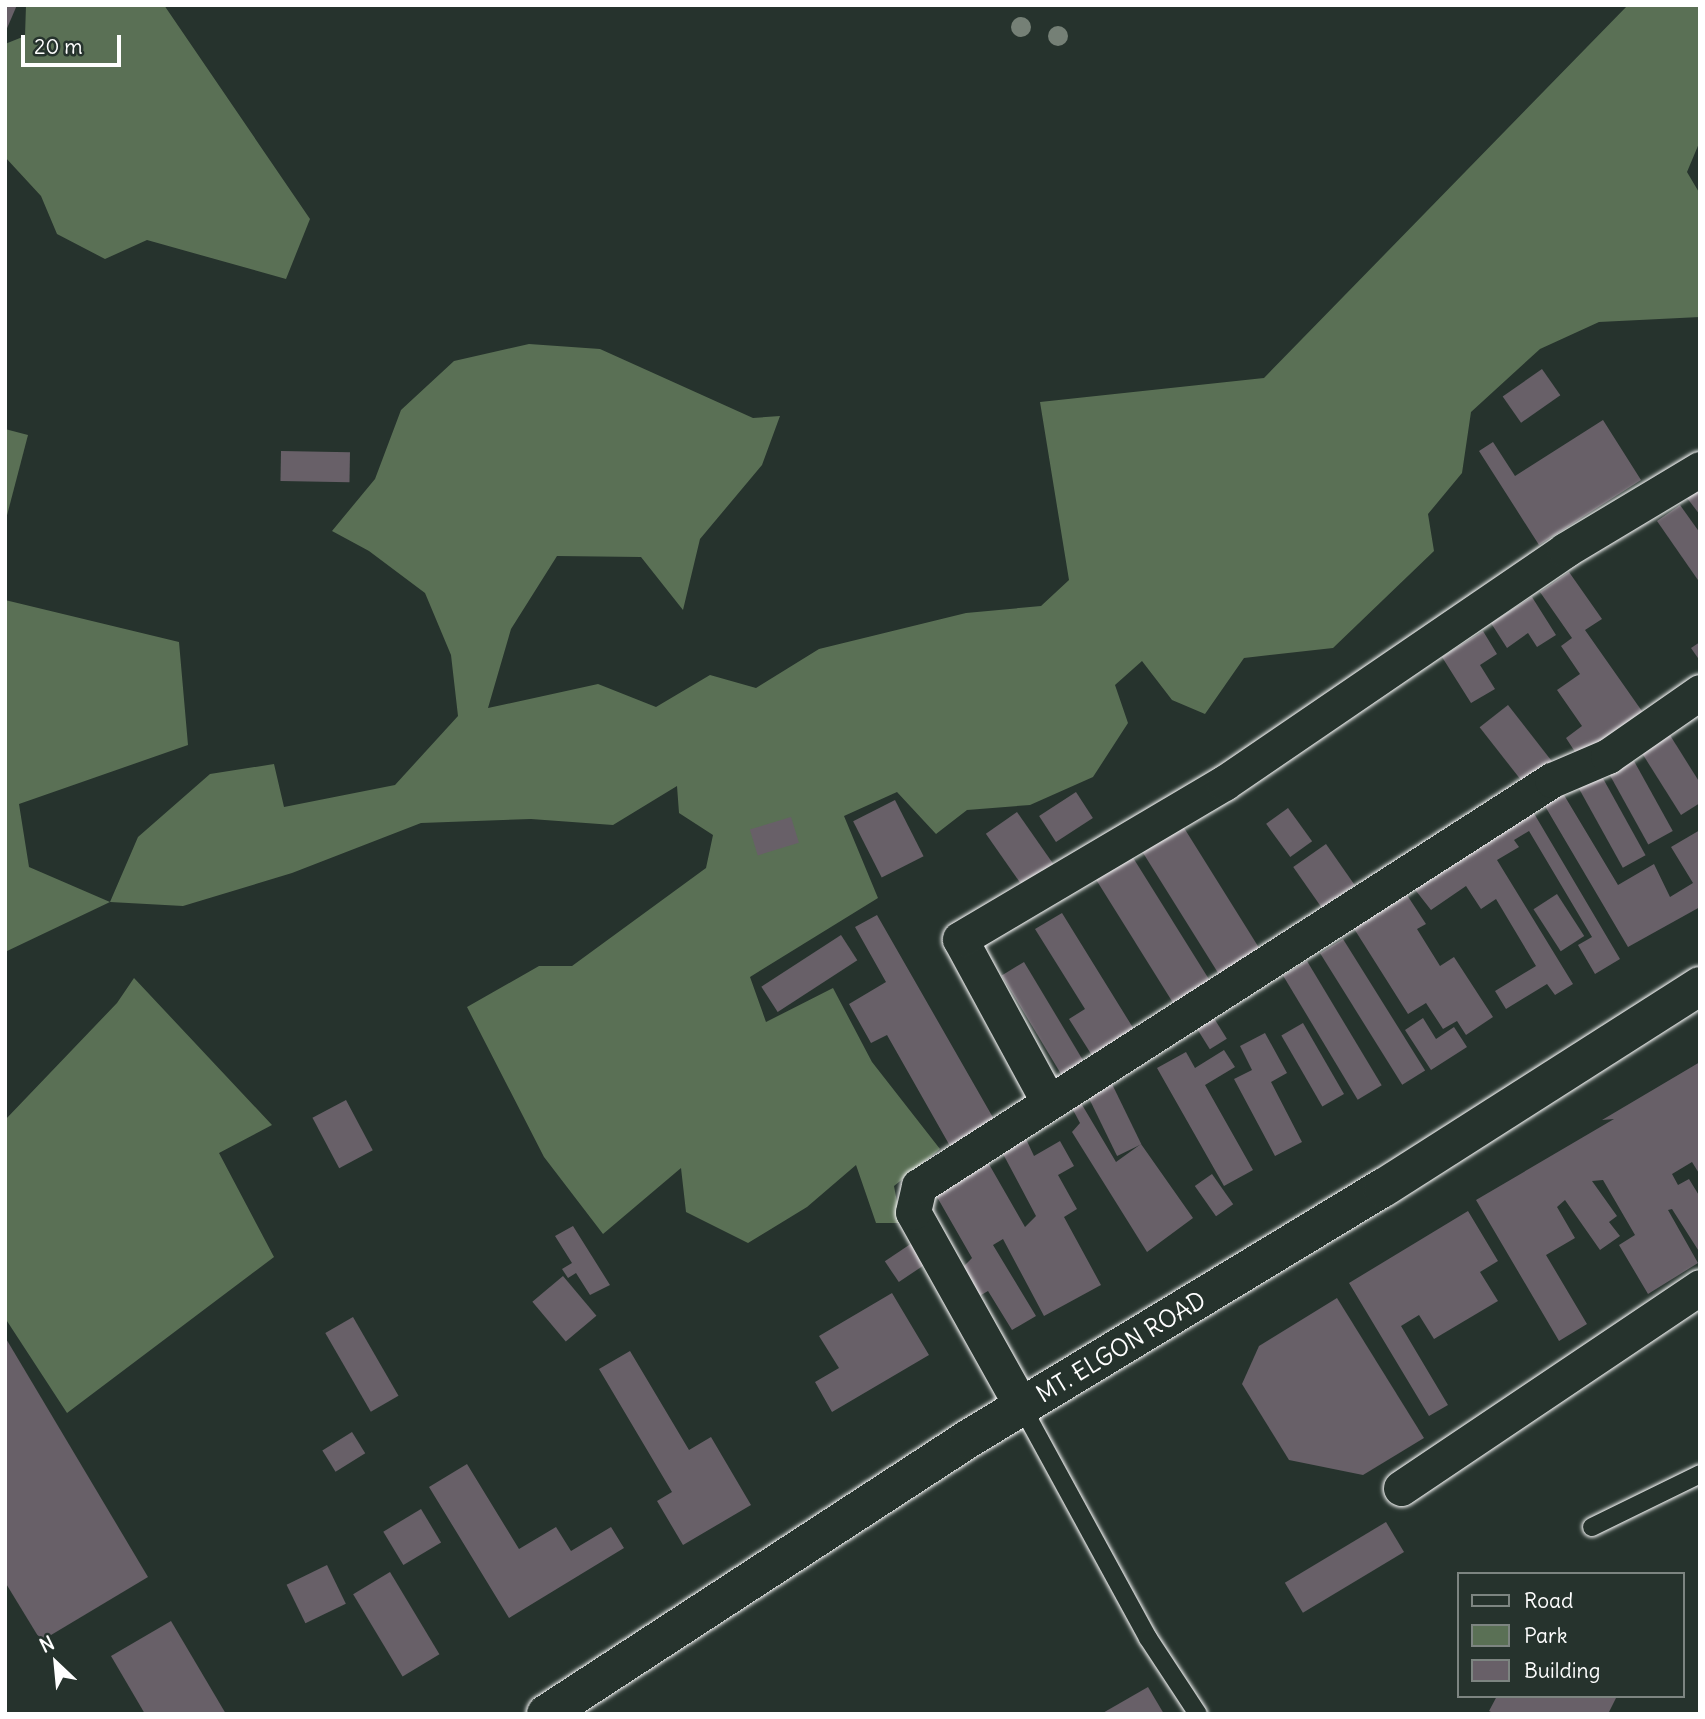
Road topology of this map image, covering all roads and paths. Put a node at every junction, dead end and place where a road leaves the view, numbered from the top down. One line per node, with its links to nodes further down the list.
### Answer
1 (1700, 469): 4 (street)
2 (1700, 692): 4 (street)
3 (1700, 986): 6 (street, MT. ELGON ROAD)
4 (1048, 1101): 6 (street)
5 (1700, 1287): 8 (street)
6 (1022, 1407): 10 (street, MT. ELGON ROAD); 11 (lane)
7 (1700, 1474): 9 (lane)
8 (1401, 1488)
9 (1592, 1527)
10 (546, 1714)
11 (1198, 1714)

